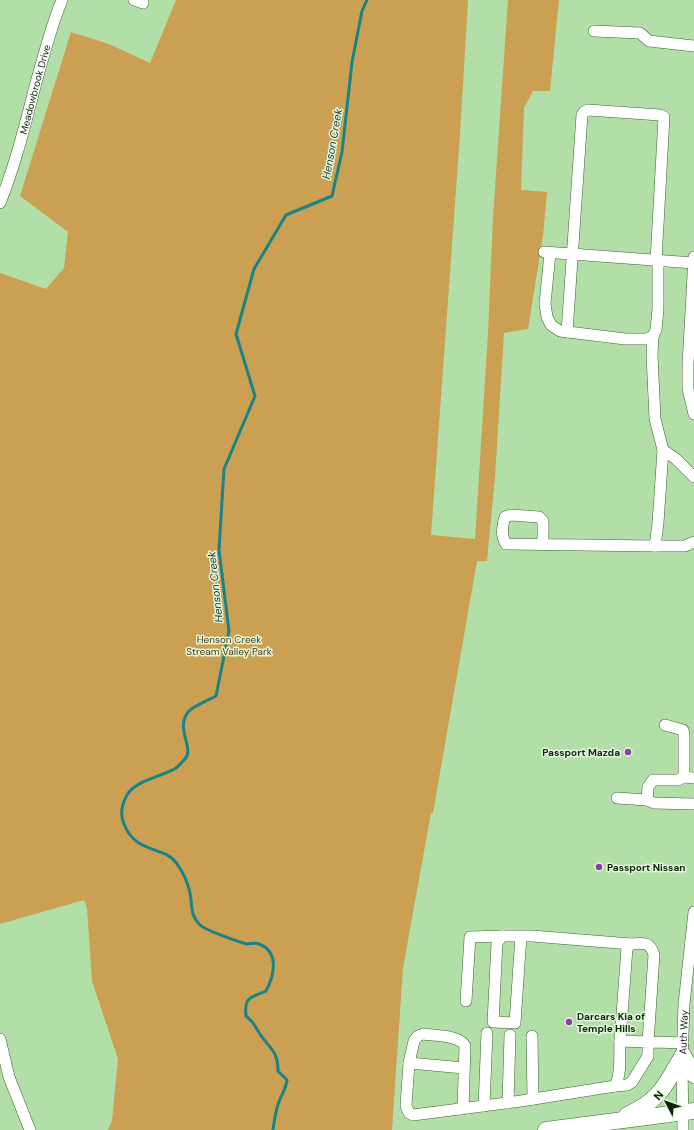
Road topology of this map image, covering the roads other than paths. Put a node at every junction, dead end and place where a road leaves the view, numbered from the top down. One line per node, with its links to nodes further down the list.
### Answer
1 (62, 0): 4 (street, Meadowbrook Drive)
2 (594, 31): 3 (street)
3 (694, 46)
4 (0, 203)
5 (572, 254): 7 (street); 7 (street); 9 (street); 9 (street)
6 (694, 256): 8 (street)
7 (657, 261): 8 (street); 10 (street)
8 (694, 263): 11 (street)
9 (567, 332): 10 (street)
10 (653, 336): 12 (street)
11 (694, 414)
12 (663, 450): 13 (street); 16 (street)
13 (694, 477)
14 (694, 542): 16 (street)
15 (543, 544): 16 (street)
16 (655, 546)
17 (665, 725): 18 (street)
18 (689, 777): 20 (street)
19 (617, 798): 20 (street)
20 (647, 800): 21 (street)
21 (694, 804)
22 (694, 912): 26 (street, Auth Way)
23 (502, 936): 24 (street); 24 (street); 27 (street)
24 (520, 936): 25 (street)
25 (631, 944): 32 (street); 33 (street)
26 (690, 987): 34 (street, Auth Way)
27 (466, 1000)
28 (487, 1033): 41 (street)
29 (510, 1035): 40 (street)
30 (532, 1036): 39 (street)
31 (0, 1039): 45 (street)
32 (620, 1041): 33 (street); 38 (street)
33 (648, 1042): 34 (street); 38 (street)
34 (683, 1049): 37 (highway); 43 (street, Auth Way); 44 (highway)
35 (408, 1063): 36 (street); 36 (street); 42 (street)
36 (464, 1068): 42 (street)
37 (694, 1075)
38 (615, 1086): 39 (street)
39 (532, 1099): 40 (street)
40 (508, 1103): 41 (street)
41 (484, 1106): 42 (street)
42 (463, 1109)
43 (689, 1112): 44 (highway); 47 (street, Auth Way)
44 (610, 1121): 46 (highway)
45 (30, 1130)
46 (546, 1130)
47 (683, 1130)

